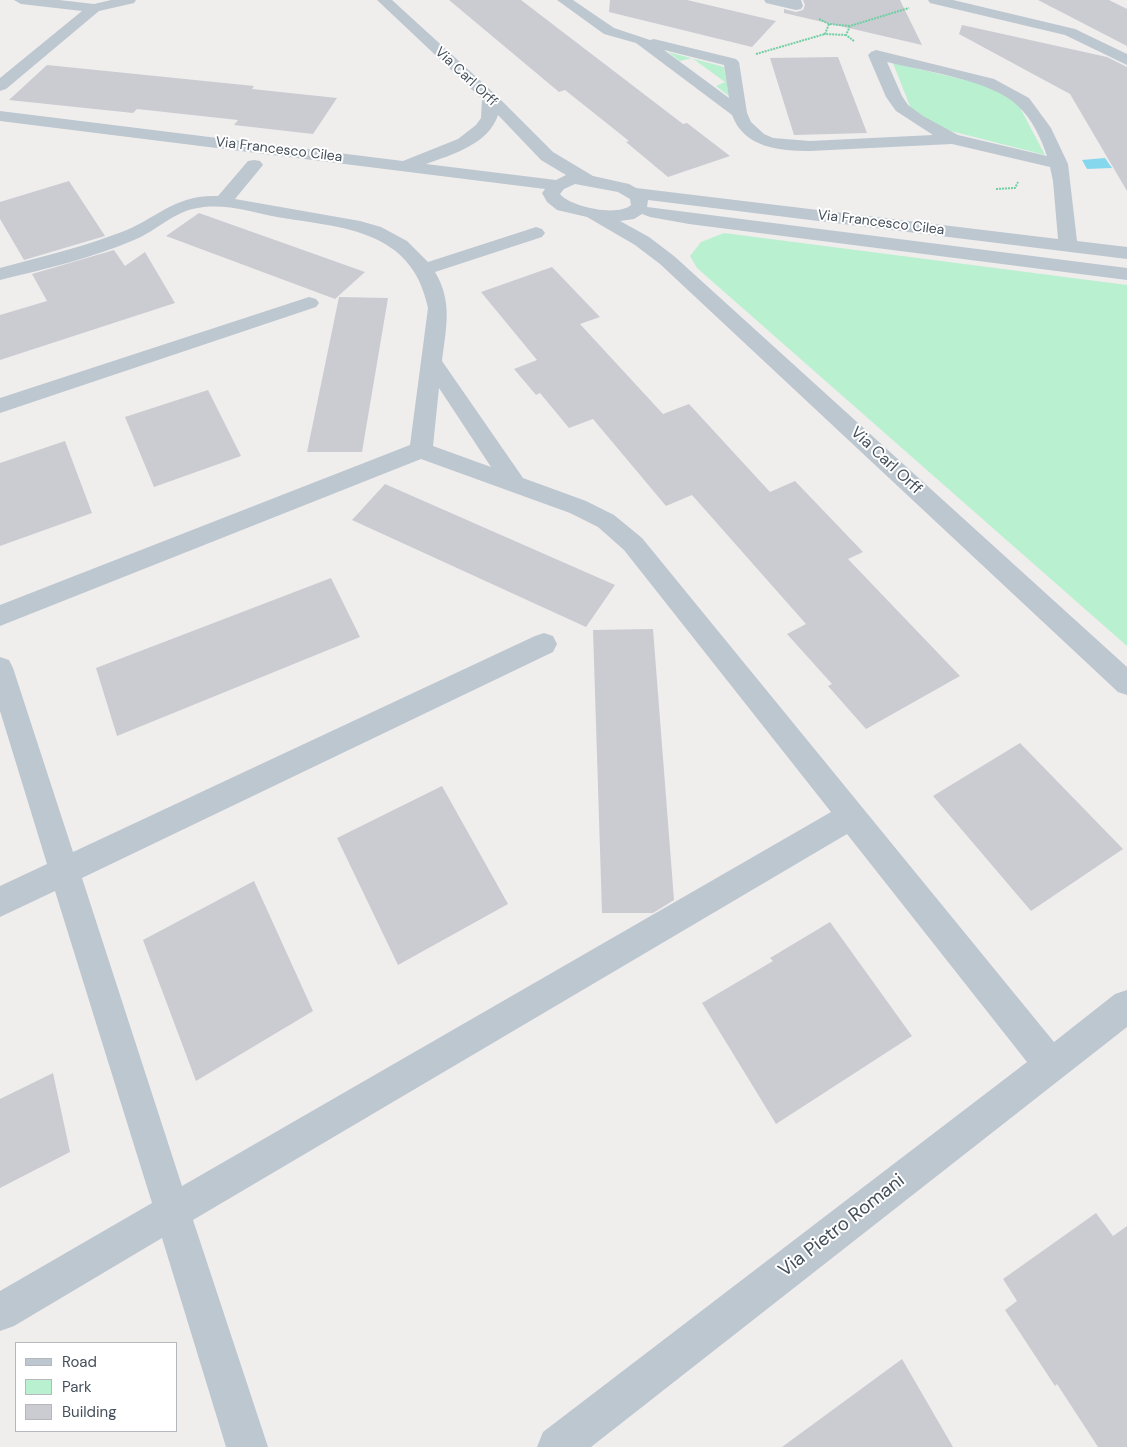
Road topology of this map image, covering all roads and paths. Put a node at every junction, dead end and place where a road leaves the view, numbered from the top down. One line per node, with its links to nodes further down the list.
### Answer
1 (21, 0): 10 (street)
2 (129, 0): 10 (street)
3 (384, 0): 20 (street, Via Carl Orff)
4 (594, 0): 9 (street)
5 (771, 0): 8 (street)
6 (935, 0): 11 (street); 14 (path)
7 (992, 0): 11 (street)
8 (792, 2)
9 (568, 3): 15 (street)
10 (94, 8): 19 (street)
11 (1033, 22): 17 (street)
12 (829, 24): 13 (path)
13 (825, 34): 14 (path); 18 (path)
14 (846, 35): 16 (path)
15 (641, 40): 18 (street); 21 (street)
16 (876, 55): 23 (street); 26 (street)
17 (1127, 60)
18 (731, 62): 21 (street)
19 (0, 86)
20 (490, 98): 24 (street, Via Carl Orff); 28 (street)
21 (739, 113): 23 (street)
22 (0, 116): 28 (street, Via Francesco Cilea)
23 (952, 140): 26 (street)
24 (547, 156): 30 (street, Via Carl Orff); 31 (street, Via Carl Orff)
25 (234, 162): 27 (street, Via Francesco Cilea)
26 (1059, 164): 41 (street)
27 (254, 165): 29 (street, Via Francesco Cilea); 33 (street)
28 (402, 165): 31 (street, Via Francesco Cilea)
29 (272, 167)
30 (588, 181): 31 (street, Via Francesco Cilea); 35 (street, Via Francesco Cilea)
31 (559, 184): 34 (street)
32 (537, 200): 34 (street, Via Francesco Cilea)
33 (223, 202): 43 (street); 44 (street)
34 (557, 203): 36 (street, Via Francesco Cilea)
35 (635, 205): 36 (street, Via Francesco Cilea); 37 (street, Via Francesco Cilea); 39 (street); 41 (street, Via Francesco Cilea)
36 (593, 213): 39 (street, Via Carl Orff)
37 (732, 225): 40 (street); 45 (street, Via Francesco Cilea)
38 (536, 233): 44 (street)
39 (642, 241): 40 (street, Via Carl Orff)
40 (673, 245): 54 (street, Via Carl Orff)
41 (1068, 246): 42 (street, Via Francesco Cilea)
42 (1127, 253)
43 (2, 267)
44 (423, 270): 47 (street)
45 (1127, 274)
46 (309, 303): 48 (street)
47 (432, 362): 49 (street); 50 (street)
48 (0, 406)
49 (421, 450): 50 (street); 51 (street)
50 (514, 483): 55 (street)
51 (0, 616)
52 (544, 644): 56 (street)
53 (0, 668): 56 (street)
54 (1127, 684)
55 (851, 816): 59 (street); 60 (street)
56 (65, 871): 57 (street); 60 (street)
57 (0, 902)
58 (1127, 1006): 59 (street, Via Pietro Romani)
59 (1051, 1065): 63 (street, Via Pietro Romani)
60 (172, 1212): 61 (street); 62 (street)
61 (0, 1312)
62 (246, 1447)
63 (558, 1447)

